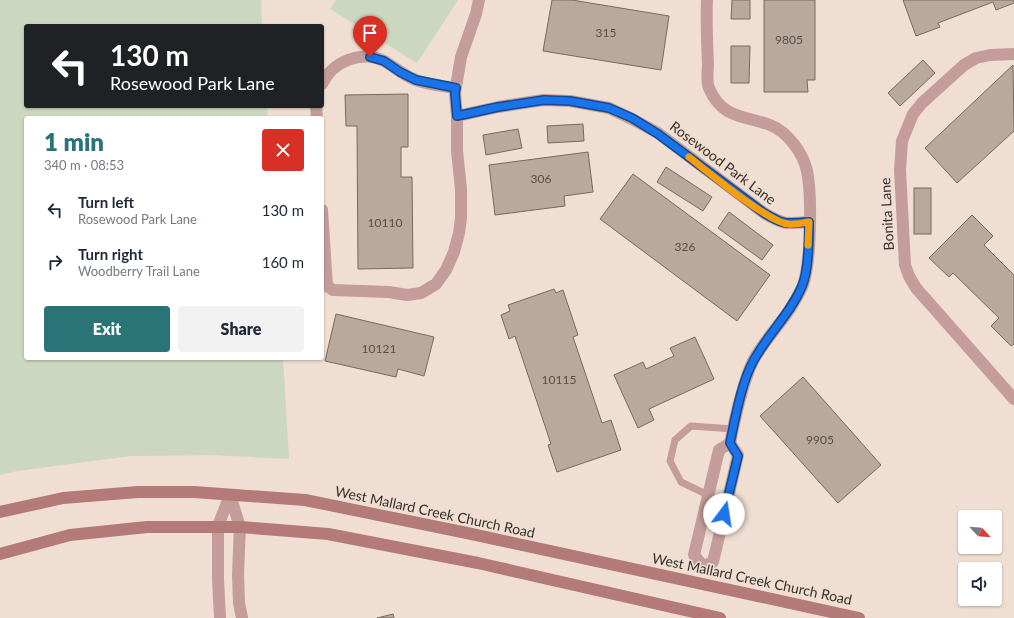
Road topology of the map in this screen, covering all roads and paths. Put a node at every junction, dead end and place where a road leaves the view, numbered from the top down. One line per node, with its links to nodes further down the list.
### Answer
1 (478, 0): 5 (street)
2 (707, 0): 7 (street)
3 (1014, 54): 9 (street, Bonita Lane)
4 (324, 81): 5 (street)
5 (456, 88): 6 (street)
6 (457, 116): 7 (street, Rosewood Park Lane); 8 (street)
7 (809, 222): 10 (street)
8 (324, 240)
9 (1014, 398)
10 (733, 429): 11 (street); 13 (lane)
11 (730, 443): 13 (street); 18 (street)
12 (230, 494): 14 (main road, West Mallard Creek Church Road); 15 (street); 16 (street); 19 (main road, West Mallard Creek Church Road)
13 (708, 496): 18 (street)
14 (0, 512)
15 (218, 526): 16 (main road); 17 (main road); 20 (street)
16 (240, 527): 21 (street); 22 (main road)
17 (0, 554)
18 (703, 566): 19 (street)
19 (699, 584): 23 (main road, West Mallard Creek Church Road)
20 (220, 618)
21 (242, 618)
22 (720, 618)
23 (858, 618)

